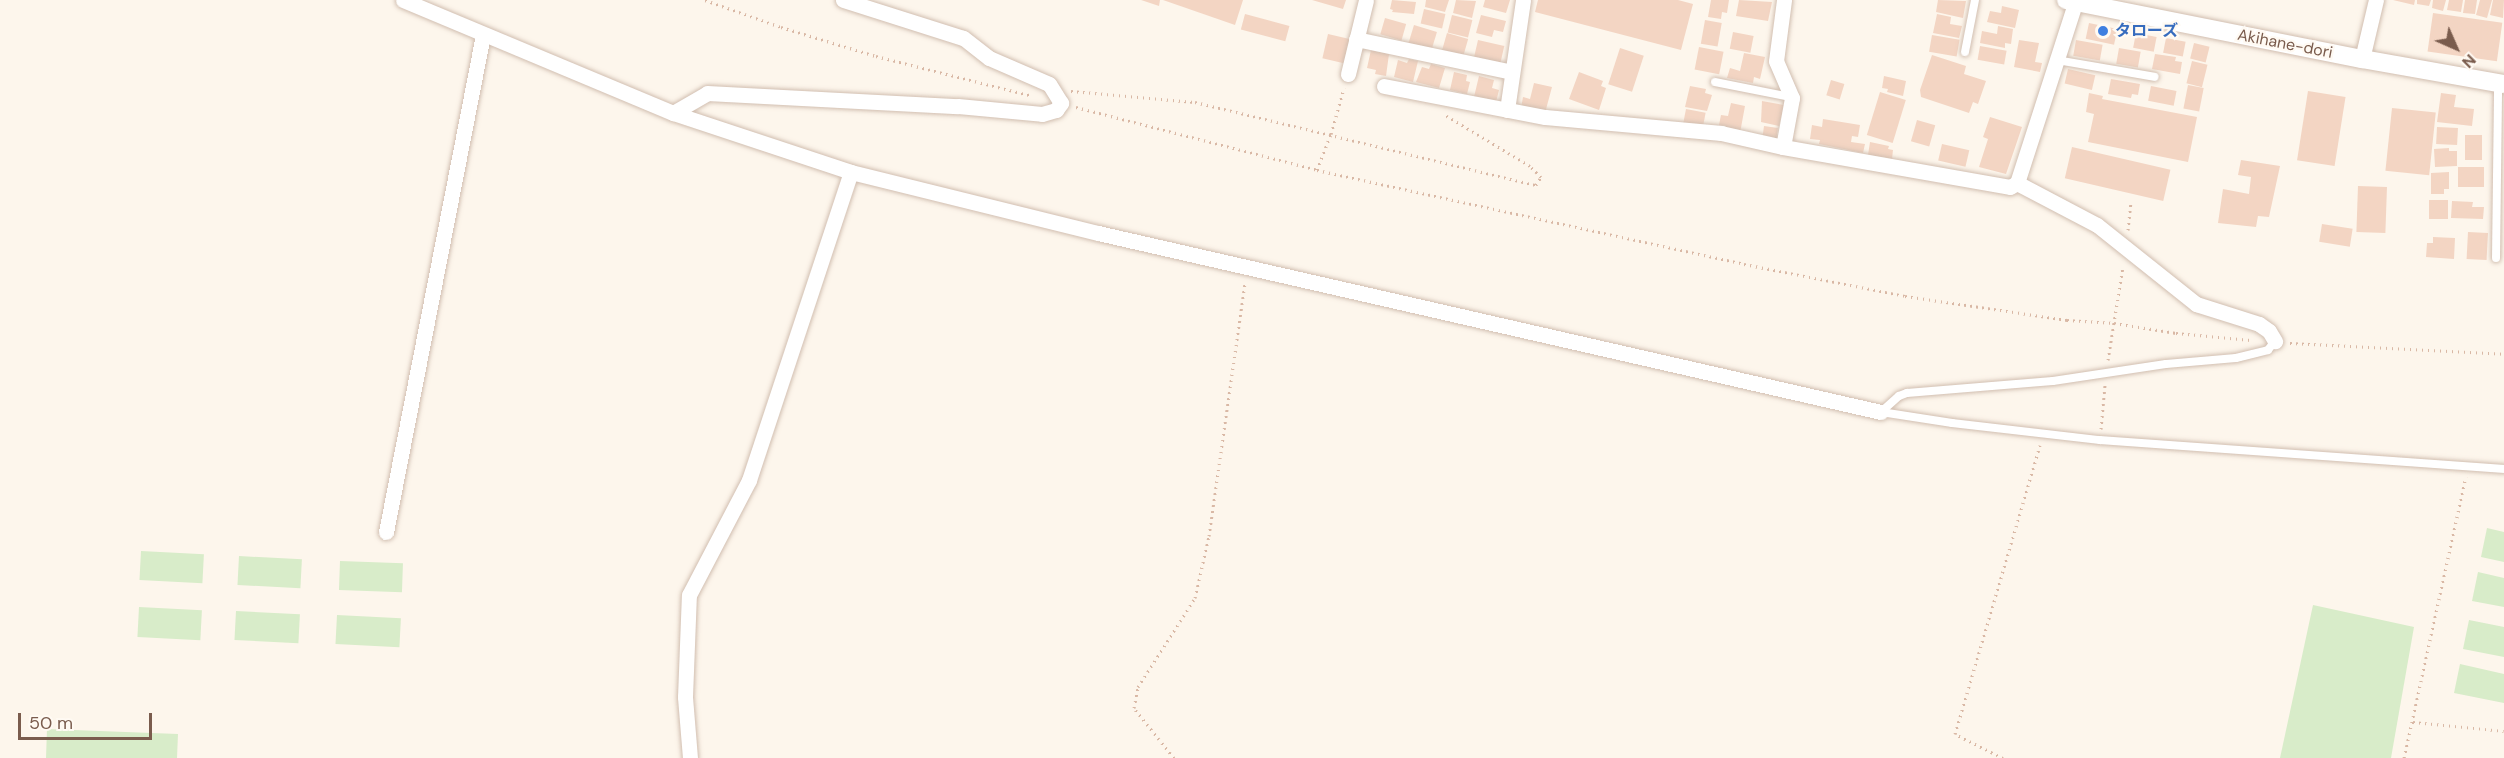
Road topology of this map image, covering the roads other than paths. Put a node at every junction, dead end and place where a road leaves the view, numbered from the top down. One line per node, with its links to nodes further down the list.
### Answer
1 (403, 0): 9 (street)
2 (843, 0): 22 (street)
3 (1366, 0): 10 (street)
4 (1523, 0): 14 (street)
5 (1785, 0): 20 (street)
6 (1975, 0): 11 (lane)
7 (2376, 0): 12 (street)
8 (2073, 1): 12 (street, Akihane-dori); 13 (street)
9 (483, 35): 22 (street); 30 (street)
10 (1356, 39): 14 (street); 15 (street)
11 (1965, 52)
12 (2362, 59): 18 (street, Akihane-dori)
13 (2057, 60): 16 (lane); 25 (street)
14 (1512, 72): 21 (street)
15 (1348, 74)
16 (2155, 77)
17 (1715, 82): 20 (lane)
18 (2501, 83): 26 (lane)
19 (1384, 86): 21 (street)
20 (1792, 98): 23 (street)
21 (1507, 110): 23 (street)
22 (673, 113): 24 (street)
23 (1783, 147): 25 (street)
24 (851, 172): 28 (street); 31 (street)
25 (2017, 183): 27 (street)
26 (2496, 258)
27 (2275, 341): 28 (lane)
28 (1881, 412): 29 (lane)
29 (2504, 469)
30 (386, 531)
31 (690, 758)

